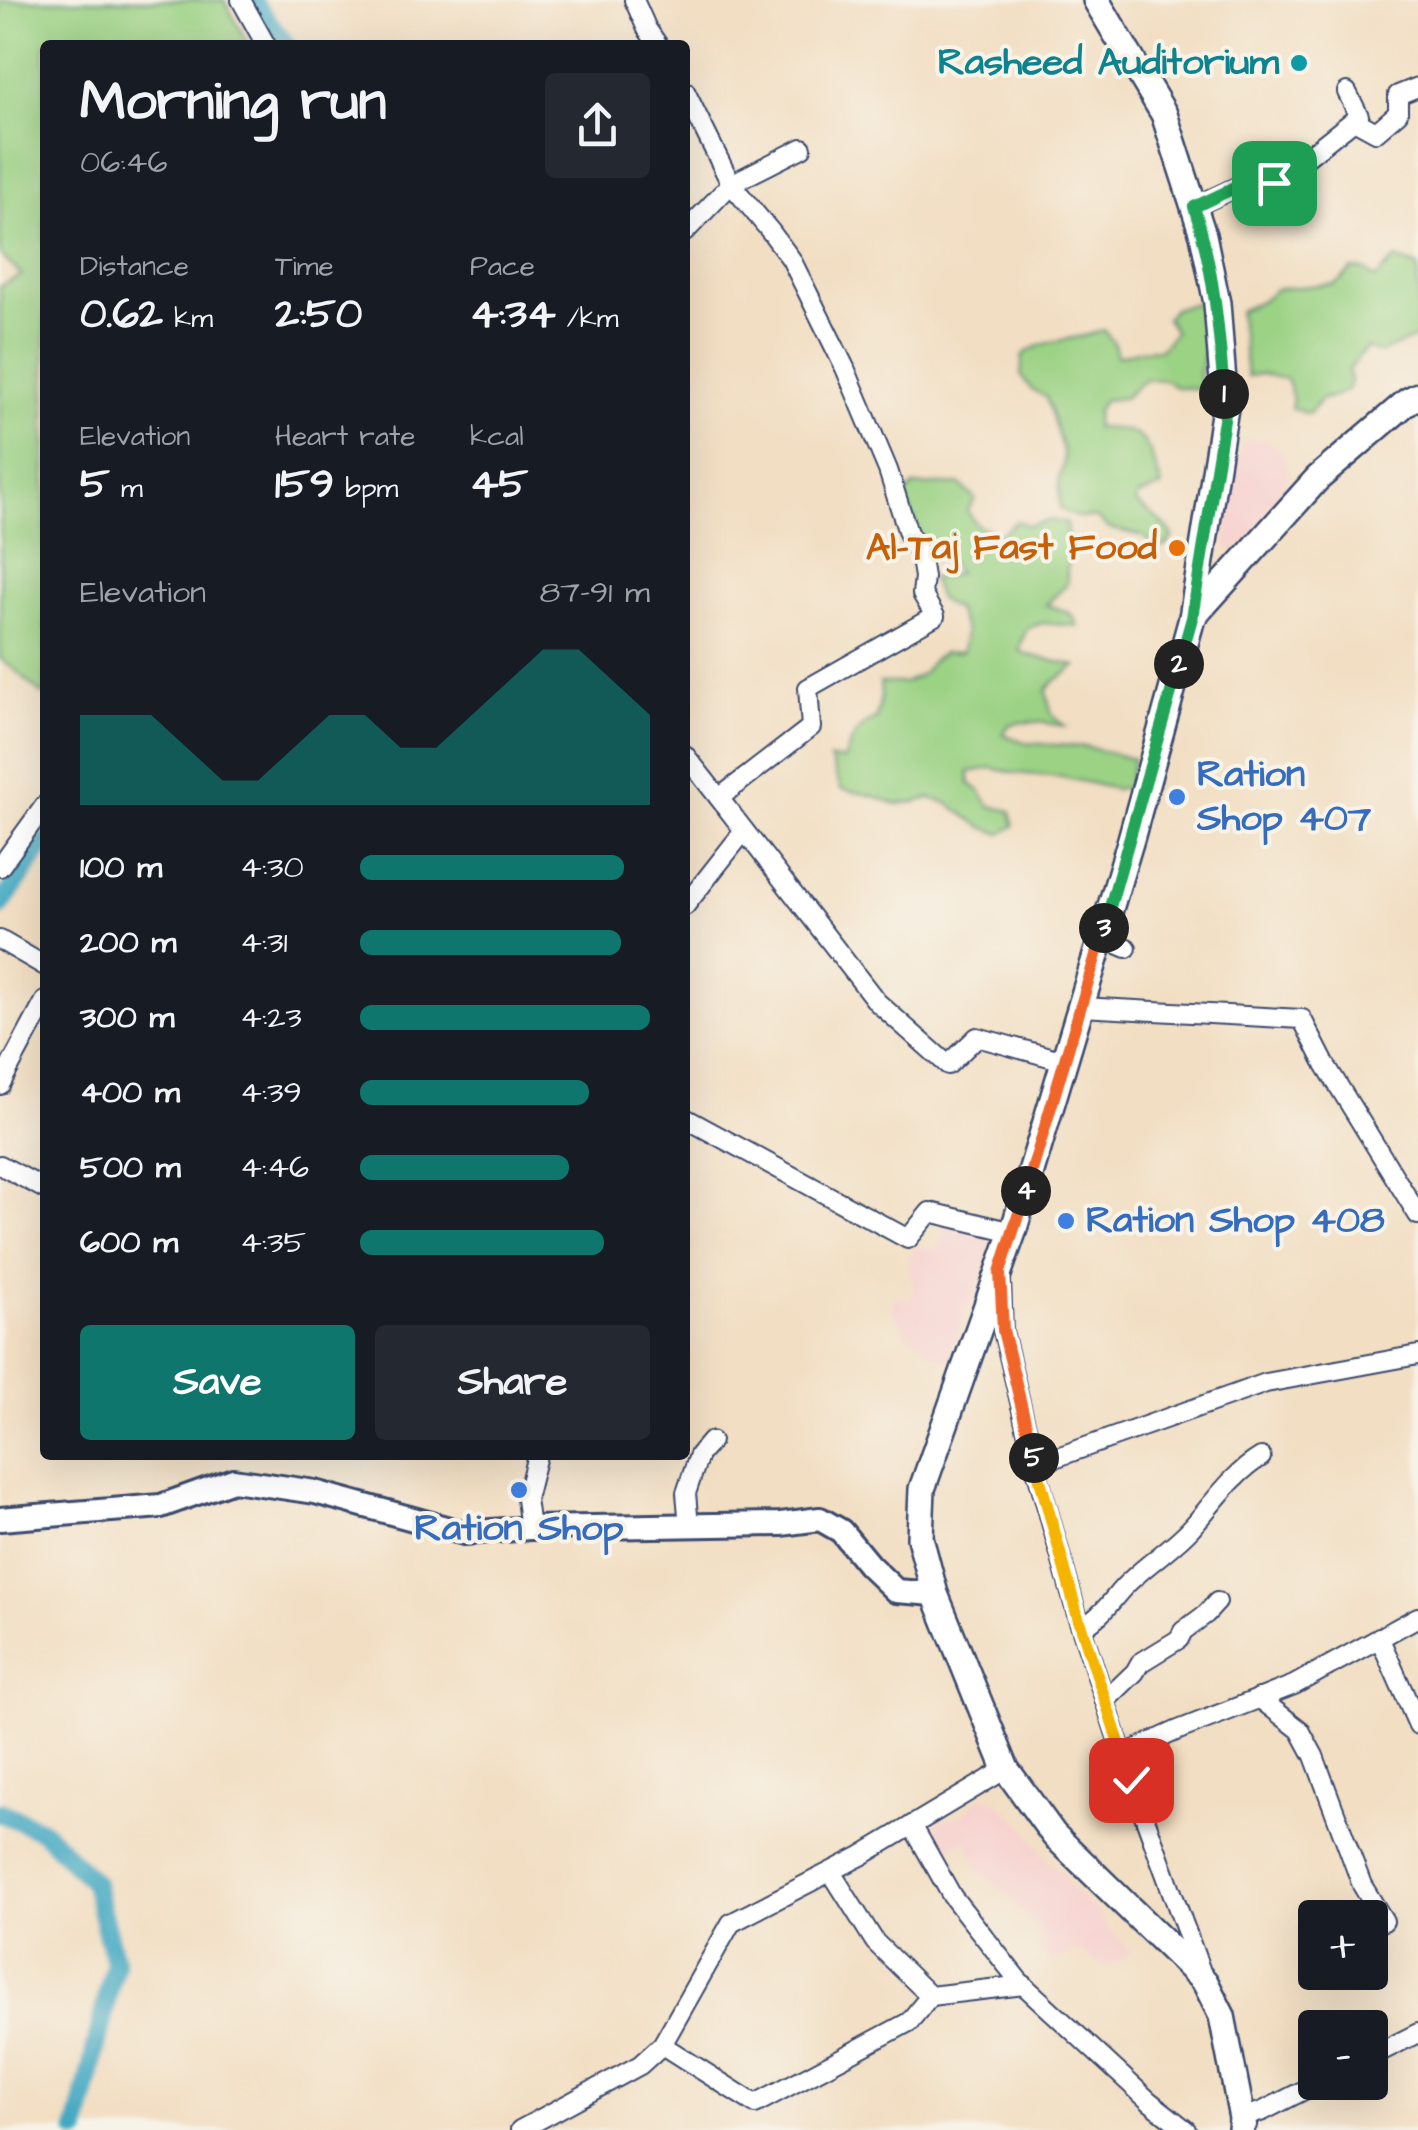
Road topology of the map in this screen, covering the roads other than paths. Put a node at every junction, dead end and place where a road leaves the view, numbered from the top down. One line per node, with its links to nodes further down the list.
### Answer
1 (241, 0): 4 (street)
2 (634, 0): 5 (street)
3 (1096, 0): 12 (main road)
4 (263, 40)
5 (654, 40)
6 (1418, 87): 9 (street)
7 (1347, 92): 9 (street)
8 (690, 101): 11 (street)
9 (1354, 120): 12 (street)
10 (802, 148): 11 (street)
11 (731, 184): 13 (street); 17 (street)
12 (1194, 207): 15 (main road)
13 (690, 227)
14 (1418, 396): 15 (main road)
15 (1192, 618): 22 (main road)
16 (690, 761): 17 (street)
17 (719, 798): 19 (street)
18 (40, 812): 20 (street)
19 (744, 831): 21 (street); 28 (street)
20 (0, 866)
21 (690, 900)
22 (1101, 937): 24 (street); 26 (main road)
23 (0, 940): 25 (street)
24 (1126, 948)
25 (40, 963)
26 (1081, 1008): 28 (main road); 33 (street)
27 (40, 1010): 29 (street)
28 (1064, 1062): 34 (main road)
29 (0, 1086)
30 (690, 1121): 34 (street)
31 (0, 1165): 32 (street)
32 (40, 1186)
33 (1418, 1215)
34 (1014, 1232): 35 (main road)
35 (1000, 1272): 40 (street); 44 (main road)
36 (1418, 1355): 40 (street)
37 (711, 1441): 42 (street)
38 (1261, 1457): 47 (street)
39 (537, 1460): 43 (street)
40 (1036, 1465): 47 (street)
41 (0, 1519): 43 (street)
42 (688, 1526): 43 (street); 44 (street)
43 (530, 1528)
44 (936, 1594): 53 (main road)
45 (1217, 1602): 50 (street)
46 (1418, 1617): 48 (street)
47 (1082, 1630): 50 (street)
48 (1379, 1637): 49 (street); 51 (street)
49 (1259, 1698): 52 (street); 56 (street)
50 (1105, 1701): 52 (street)
51 (1418, 1725)
52 (1123, 1755): 57 (street)
53 (1006, 1769): 54 (street); 57 (main road)
54 (912, 1826): 55 (street); 58 (street)
55 (830, 1872): 59 (street); 61 (street)
56 (1371, 1900)
57 (1205, 1982): 64 (main road)
58 (1024, 1985): 59 (street); 66 (street)
59 (930, 1996): 61 (street)
60 (1418, 2033): 62 (street)
61 (662, 2045): 65 (street)
62 (1388, 2049)
63 (1298, 2093): 64 (street)
64 (1244, 2126)
65 (520, 2130)
66 (1186, 2130)

